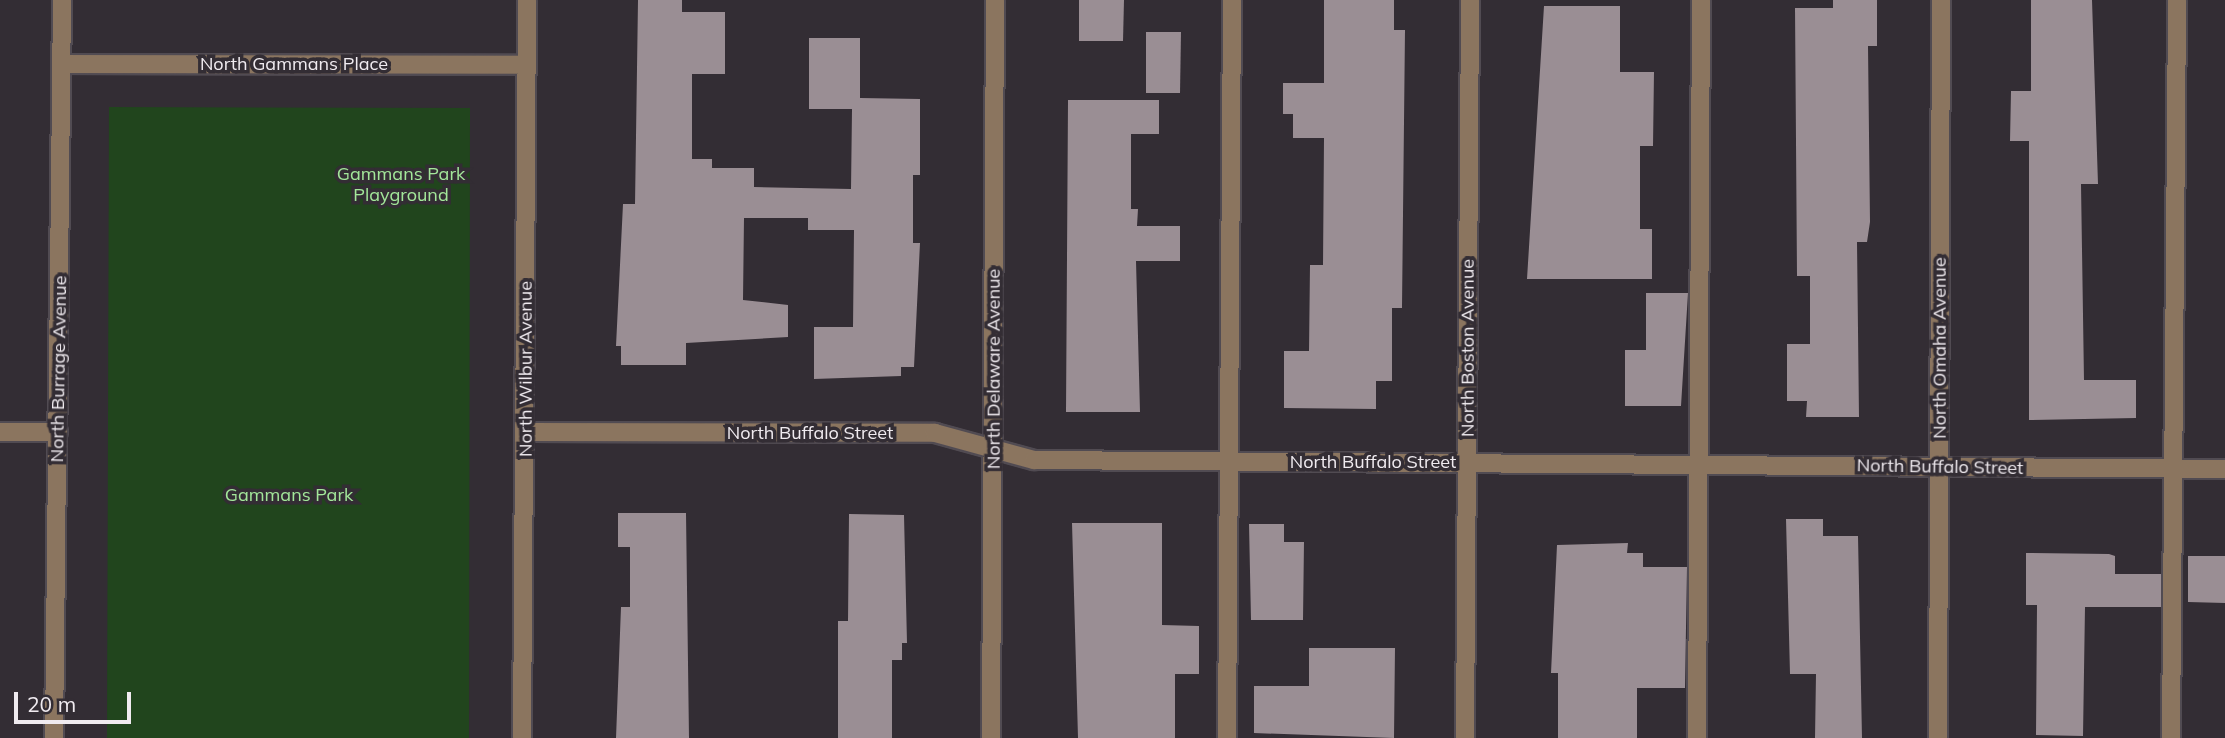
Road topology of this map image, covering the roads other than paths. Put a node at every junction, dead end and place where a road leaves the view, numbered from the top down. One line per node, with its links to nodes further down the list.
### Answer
1 (62, 0): 9 (street, North Burrage Avenue)
2 (527, 0): 10 (street, North Wilbur Avenue)
3 (995, 0): 14 (street, North Delaware Avenue)
4 (1232, 0): 15 (street)
5 (1470, 0): 16 (street, North Boston Avenue)
6 (1701, 0): 17 (street)
7 (1941, 0): 18 (street, North Omaha Avenue)
8 (2177, 0): 19 (street)
9 (62, 64): 10 (street, North Gammans Place); 12 (street, North Burrage Avenue)
10 (527, 65): 13 (street, North Wilbur Avenue)
11 (0, 432): 12 (street)
12 (58, 432): 21 (street, North Burrage Avenue)
13 (525, 432): 14 (street, North Buffalo Street); 22 (street, North Wilbur Avenue)
14 (994, 449): 15 (street, North Buffalo Street); 23 (street, North Delaware Avenue)
15 (1229, 461): 16 (street, North Buffalo Street); 24 (street)
16 (1467, 463): 17 (street, North Buffalo Street); 25 (street, North Boston Avenue)
17 (1698, 464): 18 (street, North Buffalo Street); 26 (street)
18 (1940, 467): 19 (street, North Buffalo Street); 27 (street, North Omaha Avenue)
19 (2173, 468): 20 (street, North Buffalo Street); 28 (street)
20 (2225, 469)
21 (54, 738)
22 (522, 738)
23 (991, 738)
24 (1227, 738)
25 (1465, 738)
26 (1697, 738)
27 (1938, 738)
28 (2171, 738)

